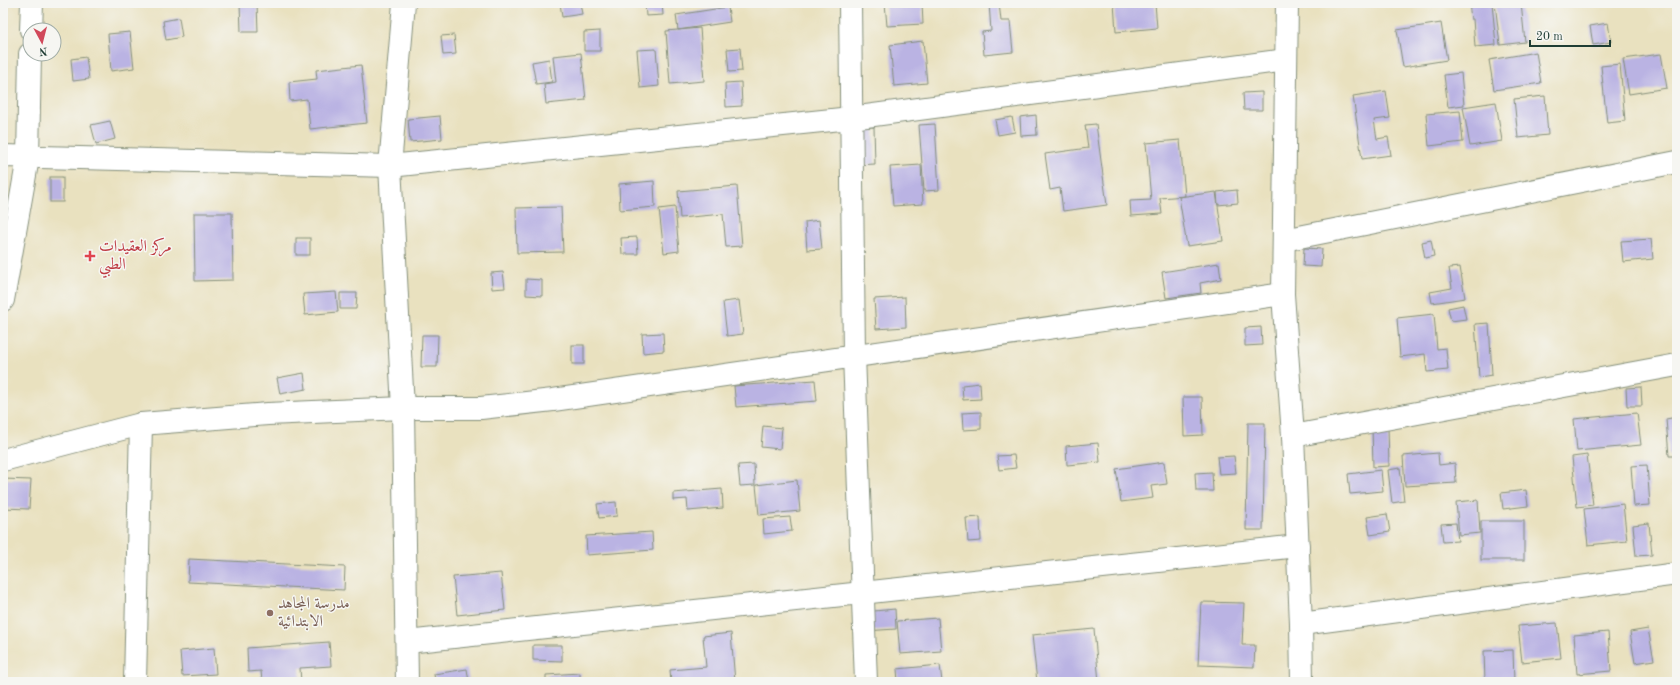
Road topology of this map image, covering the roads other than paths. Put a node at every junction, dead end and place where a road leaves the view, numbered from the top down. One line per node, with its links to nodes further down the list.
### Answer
1 (32, 3): 5 (street)
2 (404, 3): 12 (street)
3 (850, 3): 8 (street)
4 (1287, 3): 6 (street)
5 (31, 22)
6 (1286, 60): 8 (street); 13 (street)
7 (30, 62): 10 (street)
8 (851, 118): 12 (street); 16 (street)
9 (3, 156): 10 (street)
10 (28, 158): 12 (street); 15 (street)
11 (1677, 162): 13 (street)
12 (390, 166): 18 (street)
13 (1284, 240): 14 (street)
14 (1283, 294): 16 (street); 20 (street)
15 (3, 300)
16 (854, 355): 18 (street); 24 (street)
17 (1677, 365): 20 (street)
18 (403, 408): 19 (street); 26 (street)
19 (140, 424): 21 (street); 27 (street)
20 (1293, 436): 22 (street)
21 (3, 460)
22 (1298, 546): 24 (street); 25 (street)
23 (1677, 574): 25 (street)
24 (863, 591): 26 (street); 29 (street)
25 (1301, 624): 30 (street)
26 (407, 642): 28 (street)
27 (135, 682)
28 (407, 682)
29 (866, 682)
30 (1302, 682)

